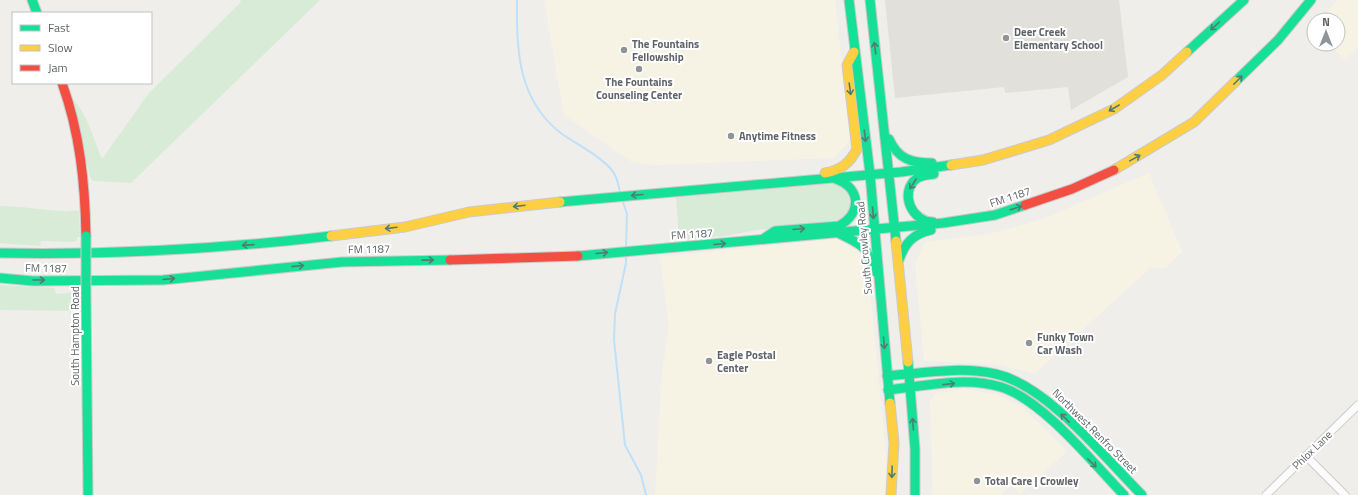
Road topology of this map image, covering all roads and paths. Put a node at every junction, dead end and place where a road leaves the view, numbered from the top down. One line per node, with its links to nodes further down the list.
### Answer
1 (32, 0): 6 (main road)
2 (849, 0): 7 (main road, South Crowley Road)
3 (870, 0): 9 (main road, one-way to 3)
4 (1244, 0): 10 (main road, FM 1187 / FM 1187, one-way to 10)
5 (1311, 0): 16 (main road, FM 1187 / FM 1187, one-way to 5)
6 (37, 12)
7 (854, 52): 13 (main road, South Crowley Road, one-way to 13); 15 (main road, one-way to 15)
8 (62, 84): 34 (main road, South Hampton Road, bridge)
9 (885, 128): 11 (main road); 12 (main road)
10 (1065, 134): 11 (main road, FM 1187 / FM 1187); 17 (main road, one-way to 17)
11 (941, 167): 12 (main road, FM 1187 / FM 1187)
12 (890, 172): 13 (main road, FM 1187 / FM 1187); 18 (main road)
13 (870, 174): 14 (main road, FM 1187 / FM 1187); 19 (main road, South Crowley Road, one-way to 19)
14 (827, 178): 15 (main road, FM 1187 / FM 1187); 21 (main road, one-way to 14)
15 (700, 189): 22 (main road, FM 1187 / FM 1187, one-way to 22)
16 (995, 215): 17 (main road, FM 1187 / FM 1187); 23 (main road)
17 (943, 223): 18 (main road, FM 1187 / FM 1187)
18 (895, 228): 19 (main road, FM 1187 / FM 1187); 23 (main road)
19 (875, 230): 20 (main road, FM 1187 / FM 1187); 24 (main road, South Crowley Road)
20 (838, 233): 21 (main road, FM 1187 / FM 1187); 24 (main road)
21 (763, 239): 25 (main road, FM 1187 / FM 1187, one-way to 21)
22 (0, 253)
23 (898, 264): 26 (main road)
24 (879, 274): 27 (main road, South Crowley Road, one-way to 27)
25 (0, 278)
26 (909, 374): 27 (main road, Northwest Renfro Street); 28 (main road, Northwest Renfro Street); 29 (main road)
27 (887, 376): 30 (main road, South Crowley Road)
28 (1018, 381): 31 (main road); 38 (main road, Northwest Renfro Street, one-way to 28)
29 (910, 388): 30 (main road); 31 (main road, one-way to 31); 36 (main road, one-way to 29)
30 (888, 390): 35 (main road, South Crowley Road, one-way to 35)
31 (1015, 393): 37 (main road, one-way to 37)
32 (1358, 404): 33 (street, Phlox Lane)
33 (1306, 456): 39 (street, Phlox Lane); 40 (street)
34 (88, 495)
35 (891, 495)
36 (915, 495)
37 (1124, 495)
38 (1142, 495)
39 (1266, 495)
40 (1345, 495)

